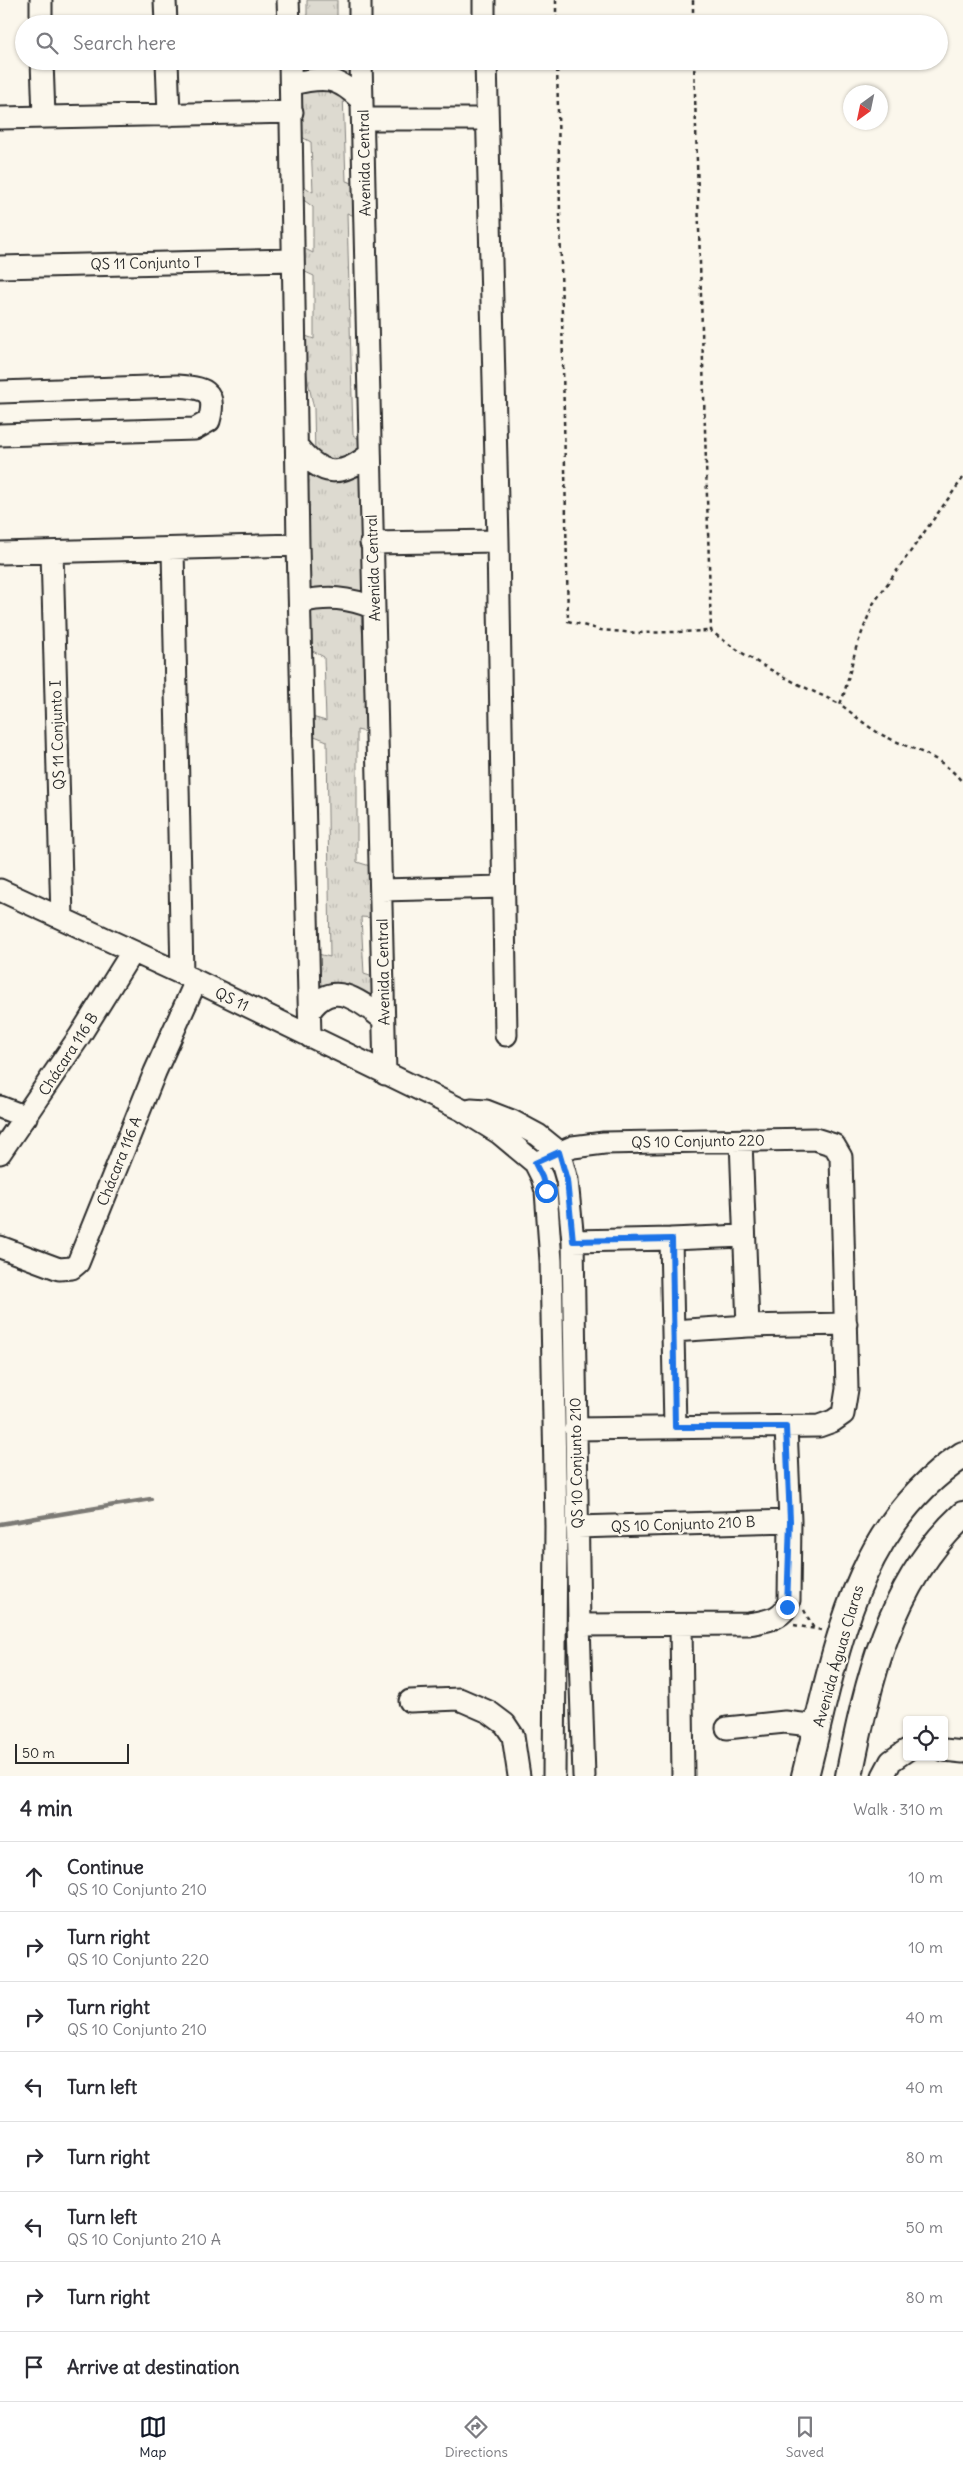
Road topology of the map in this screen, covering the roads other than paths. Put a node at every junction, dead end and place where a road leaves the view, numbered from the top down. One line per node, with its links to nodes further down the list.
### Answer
1 (41, 0): 6 (street)
2 (165, 0): 7 (street)
3 (288, 0): 8 (street)
4 (360, 0): 9 (street)
5 (484, 0): 10 (street)
6 (41, 15)
7 (166, 15)
8 (289, 15)
9 (360, 15)
10 (484, 15)
11 (42, 70): 20 (street)
12 (167, 70): 19 (street)
13 (290, 70): 16 (street)
14 (361, 70): 17 (street, Avenida Central)
15 (486, 70): 22 (street)
16 (291, 84): 17 (street); 18 (street)
17 (363, 110): 22 (street); 28 (street, Avenida Central)
18 (292, 112): 19 (street); 23 (street)
19 (169, 115): 20 (street)
20 (44, 116): 21 (street)
21 (0, 118)
22 (487, 119): 29 (street)
23 (293, 260): 24 (street, QS 11 Conjunto T); 27 (street)
24 (0, 267)
25 (0, 392): 26 (street)
26 (0, 436)
27 (296, 446): 28 (street); 31 (street)
28 (370, 454): 30 (street, Avenida Central)
29 (498, 541): 30 (street); 37 (street)
30 (371, 543): 36 (street, Avenida Central)
31 (298, 545): 32 (street); 35 (street)
32 (173, 550): 33 (street); 42 (street)
33 (52, 552): 34 (street); 40 (street, QS 11 Conjunto I)
34 (0, 553)
35 (300, 602): 36 (street); 43 (street)
36 (374, 608): 39 (street, Avenida Central)
37 (503, 887): 39 (street); 45 (street)
38 (0, 890): 40 (street, QS 11)
39 (381, 890): 44 (street, Avenida Central)
40 (62, 918): 41 (street, QS 11)
41 (132, 952): 42 (street, QS 11); 50 (street, Chácara 116 B)
42 (189, 977): 46 (street, QS 11); 58 (street, Chácara 116 A)
43 (310, 1011): 44 (street); 46 (street)
44 (383, 1019): 47 (street, Avenida Central)
45 (506, 1035)
46 (310, 1037): 47 (street, QS 11)
47 (385, 1074): 49 (street, QS 11)
48 (0, 1107): 50 (street)
49 (462, 1110): 52 (street, QS 11); 54 (street, QS 11)
50 (26, 1117): 53 (street, Chácara 116 B)
51 (741, 1141): 52 (street, QS 10 Conjunto 220); 55 (street); 59 (street, QS 10 Conjunto 220)
52 (559, 1152): 54 (street, QS 10 Conjunto 220); 57 (street, QS 10 Conjunto 210)
53 (0, 1153)
54 (535, 1163): 78 (street, QS 10 Conjunto 210)
55 (743, 1236): 56 (street); 60 (street)
56 (672, 1239): 57 (street); 61 (street)
57 (573, 1241): 64 (street, QS 10 Conjunto 210)
58 (0, 1247)
59 (846, 1324): 60 (street); 63 (street, QS 10 Conjunto 220)
60 (748, 1326): 61 (street)
61 (673, 1331): 62 (street)
62 (675, 1427): 63 (street); 64 (street)
63 (786, 1427): 67 (street)
64 (576, 1429): 68 (street, QS 10 Conjunto 210)
65 (963, 1455): 72 (main road, Avenida Águas Claras)
66 (963, 1515): 82 (main road)
67 (790, 1521): 68 (street, QS 10 Conjunto 210 B); 70 (street)
68 (577, 1527): 69 (street, QS 10 Conjunto 210)
69 (579, 1625): 70 (street); 79 (street, QS 10 Conjunto 210)
70 (681, 1625): 80 (street)
71 (410, 1701): 77 (street)
72 (818, 1726): 73 (street); 81 (main road, Avenida Águas Claras)
73 (727, 1728)
74 (948, 1750): 75 (street)
75 (963, 1752)
76 (903, 1753): 83 (street)
77 (520, 1776)
78 (554, 1776)
79 (584, 1776)
80 (683, 1776)
81 (805, 1776)
82 (849, 1776)
83 (884, 1776)

